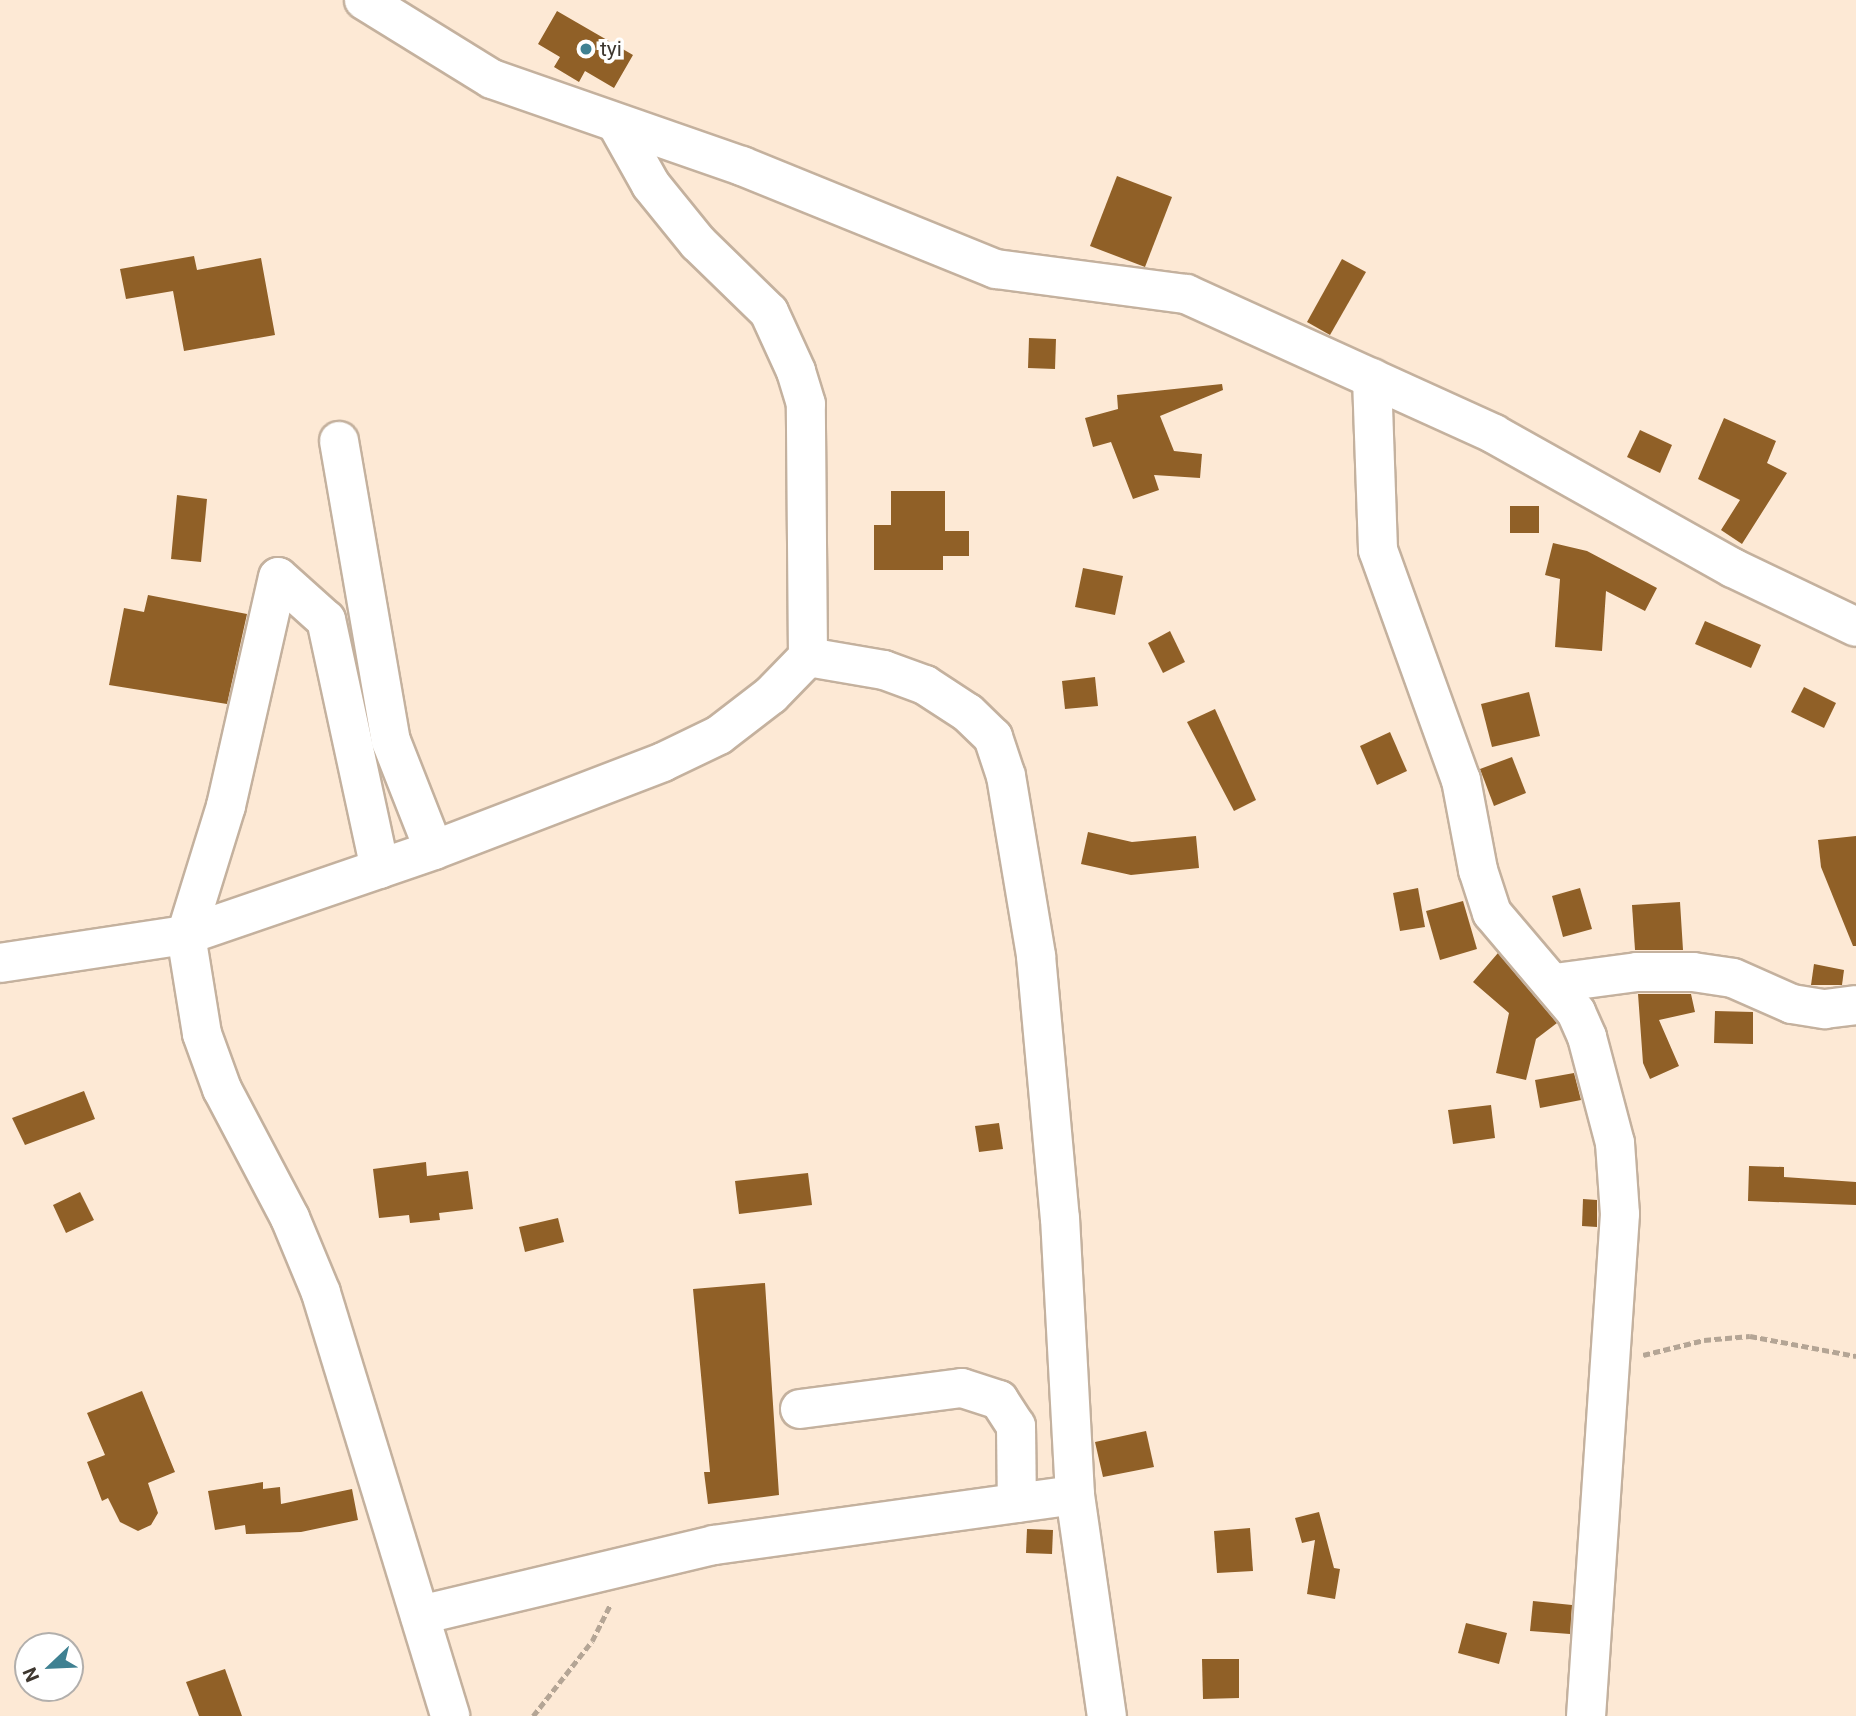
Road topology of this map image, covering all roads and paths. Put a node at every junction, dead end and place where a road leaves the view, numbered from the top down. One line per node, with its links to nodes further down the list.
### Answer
1 (364, 0): 2 (street)
2 (618, 126): 3 (street); 6 (street)
3 (1373, 378): 5 (street); 11 (street)
4 (339, 441): 7 (street)
5 (1856, 628)
6 (808, 657): 7 (street); 16 (street)
7 (434, 850): 8 (street)
8 (380, 869): 9 (street); 9 (street)
9 (186, 935): 10 (street); 19 (street)
10 (0, 963)
11 (1555, 983): 12 (street); 14 (street)
12 (1856, 1005)
13 (1856, 1356): 14 (path)
14 (1610, 1368): 23 (street)
15 (800, 1409): 17 (street)
16 (1075, 1495): 17 (street); 22 (street)
17 (1017, 1503): 18 (street)
18 (631, 1564): 19 (street); 21 (path)
19 (420, 1615): 20 (street)
20 (450, 1716)
21 (533, 1716)
22 (1107, 1716)
23 (1587, 1716)

